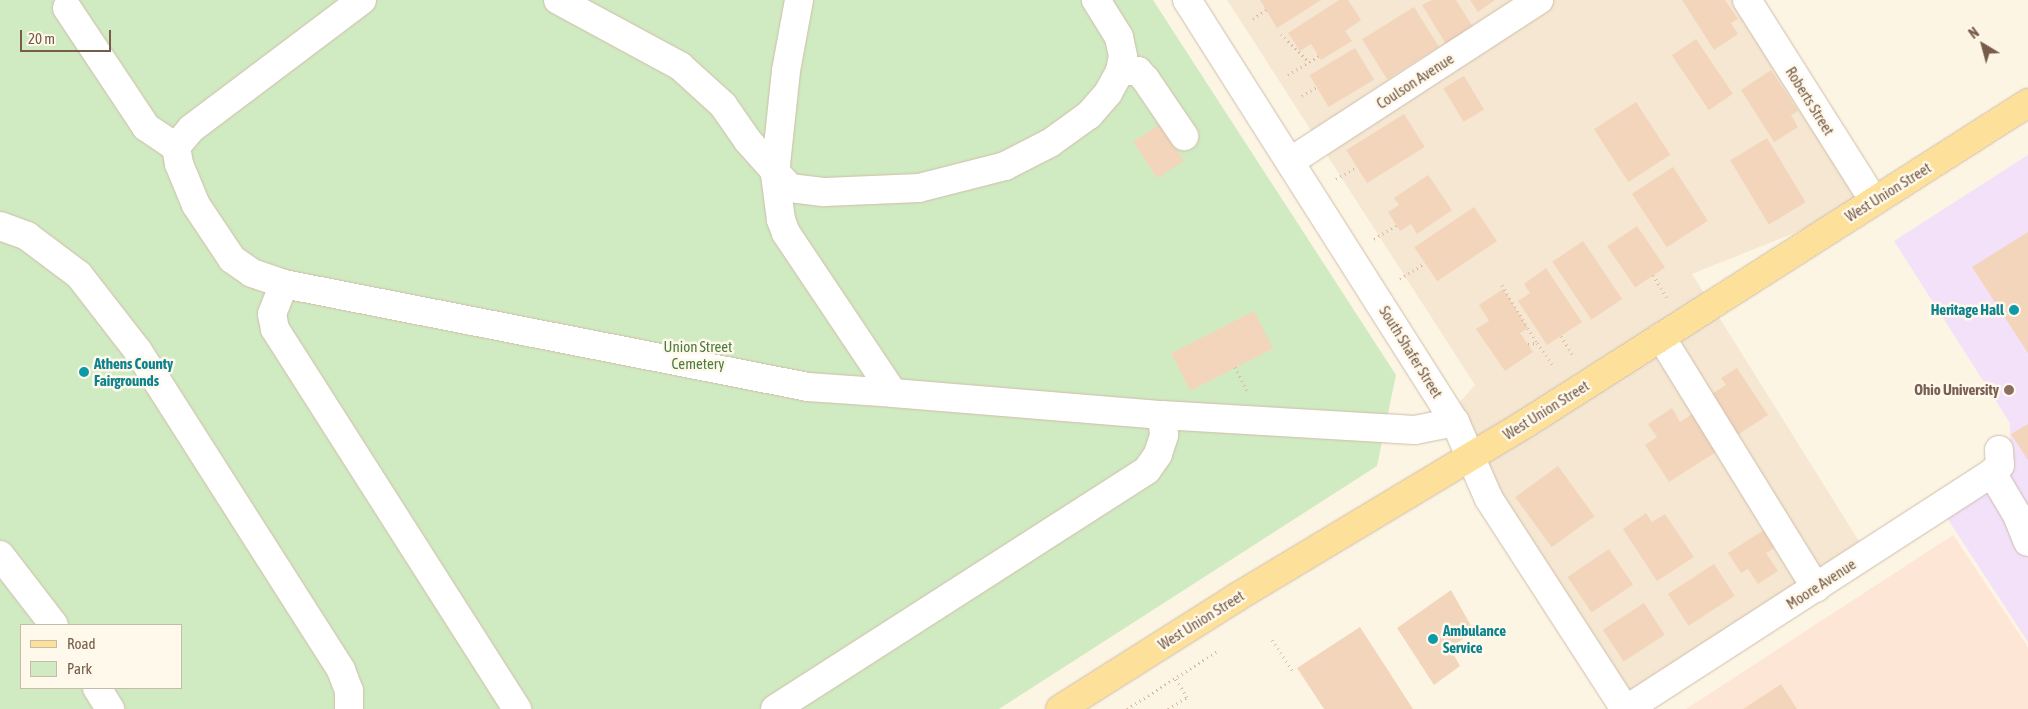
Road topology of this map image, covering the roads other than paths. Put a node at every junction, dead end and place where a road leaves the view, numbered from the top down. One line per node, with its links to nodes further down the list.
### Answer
1 (362, 0): 12 (street)
2 (558, 0): 14 (street)
3 (799, 0): 14 (street)
4 (1096, 0): 9 (street)
5 (1187, 0): 13 (street, South Shafer Street)
6 (1539, 0): 13 (street, Coulson Avenue)
7 (1746, 0): 15 (street, Roberts Street)
8 (66, 8): 12 (street)
9 (1120, 72): 11 (street); 14 (street)
10 (2028, 103): 15 (main road, West Union Street)
11 (1184, 136)
12 (176, 147): 17 (street)
13 (1290, 161): 23 (street, South Shafer Street)
14 (775, 174): 21 (street)
15 (1874, 201): 20 (main road, West Union Street)
16 (0, 226): 31 (street)
17 (232, 259): 18 (street); 19 (street)
18 (284, 284): 19 (street); 21 (street)
19 (275, 329): 32 (street)
20 (1661, 338): 24 (main road, West Union Street); 27 (street)
21 (893, 393): 22 (street)
22 (1162, 415): 23 (street); 33 (street)
23 (1455, 422): 24 (street, South Shafer Street)
24 (1470, 456): 34 (main road, West Union Street); 35 (street, South Shafer Street)
25 (2028, 542): 27 (street, Moore Avenue)
26 (0, 555): 28 (street)
27 (1816, 588): 35 (street, Moore Avenue)
28 (53, 624)
29 (98, 689): 30 (street)
30 (110, 709)
31 (349, 709)
32 (517, 709)
33 (775, 709)
34 (1060, 709)
35 (1626, 709)

